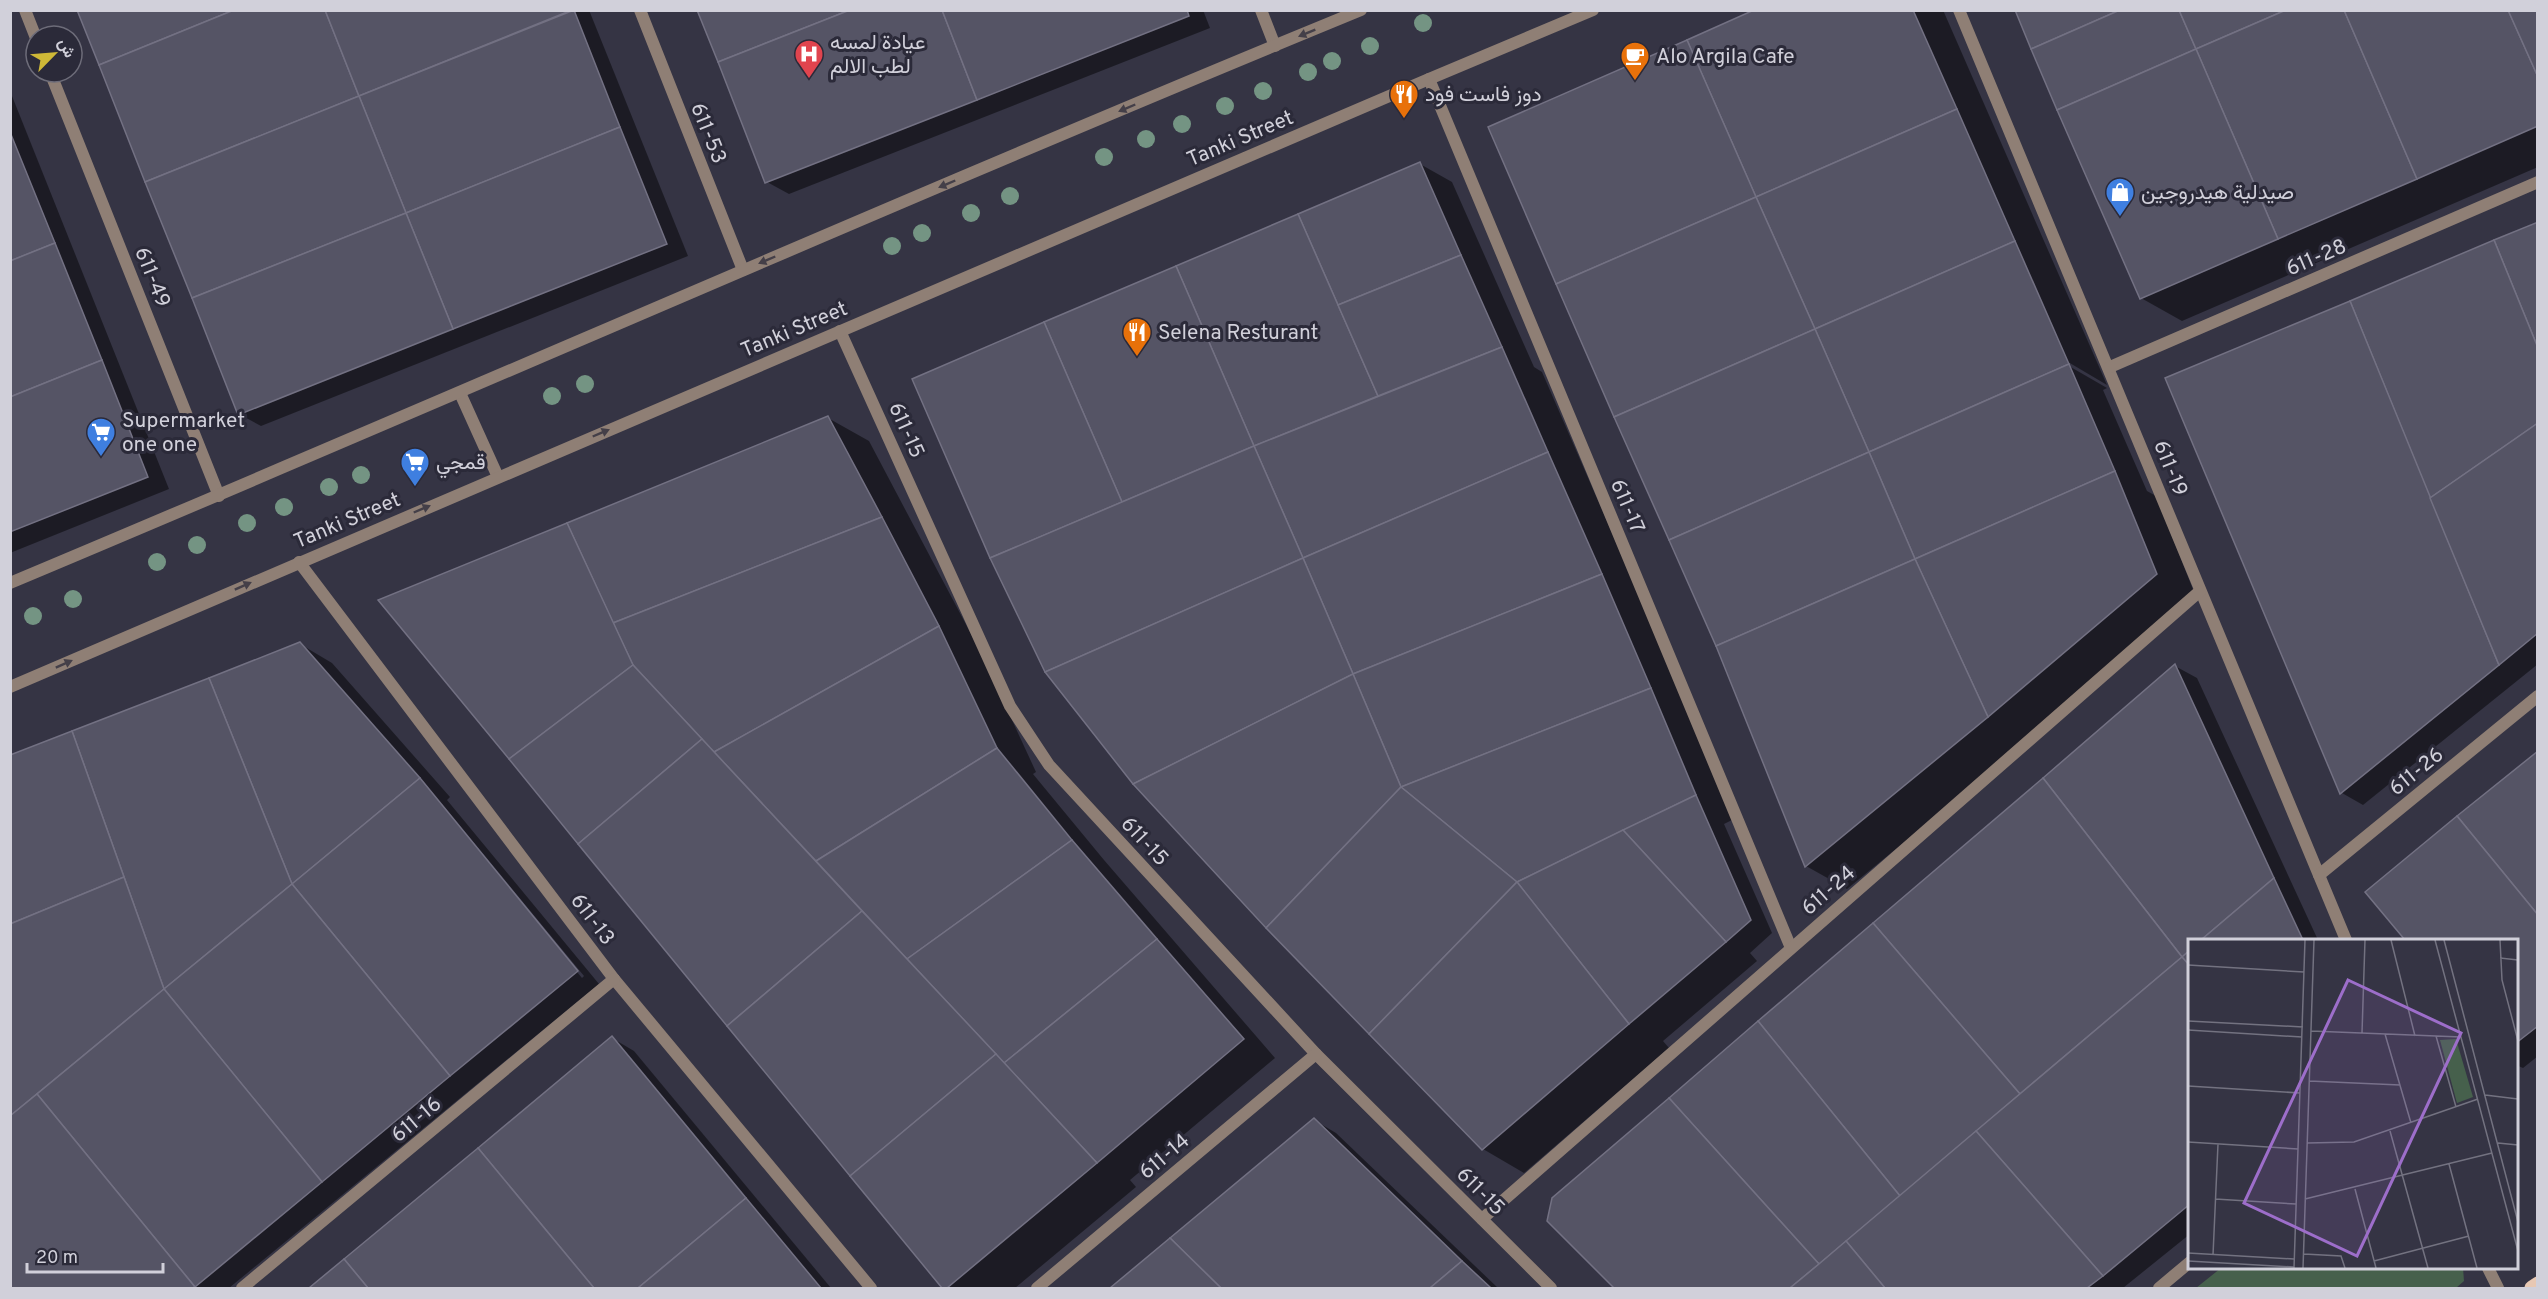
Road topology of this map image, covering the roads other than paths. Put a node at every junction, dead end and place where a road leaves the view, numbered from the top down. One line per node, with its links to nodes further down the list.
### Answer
1 (25, 10): 7 (street)
2 (640, 10): 12 (street, 611-53)
3 (1261, 10): 8 (street)
4 (1361, 10): 8 (street, one-way to 8)
5 (1593, 10): 9 (street, Tanki Street)
6 (1959, 10): 14 (street, 611-19)
7 (30, 24)
8 (1275, 46): 12 (street, one-way to 12)
9 (1428, 79): 13 (street, Tanki Street); 25 (street, 611-17)
10 (55, 84): 17 (street, 611-49)
11 (2538, 182): 14 (street, 611-28)
12 (742, 270): 15 (street)
13 (840, 331): 16 (street, Tanki Street, one-way to 13); 27 (street, 611-15)
14 (2110, 367): 20 (street, 611-19)
15 (460, 393): 16 (street); 17 (street)
16 (498, 477): 18 (street, Tanki Street, one-way to 16)
17 (219, 496): 19 (street)
18 (298, 562): 21 (street, Tanki Street, one-way to 18); 26 (street, 611-13)
19 (10, 583)
20 (2200, 591): 23 (street, 611-19); 25 (street, 611-24)
21 (10, 687)
22 (2538, 696): 23 (street, 611-26)
23 (2319, 875): 24 (street, 611-19)
24 (2346, 939)
25 (1791, 948): 28 (street, 611-24)
26 (614, 979): 32 (street, 611-16); 33 (street, 611-13)
27 (1316, 1054): 28 (street, 611-15); 34 (street, 611-14)
28 (1482, 1219): 35 (street, 611-15)
29 (2188, 1264): 36 (street)
30 (2488, 1269): 37 (street)
31 (2538, 1284): 38 (main road)
32 (242, 1288)
33 (871, 1288)
34 (1038, 1288)
35 (1551, 1288)
36 (2159, 1288)
37 (2498, 1288)
38 (2532, 1288)

